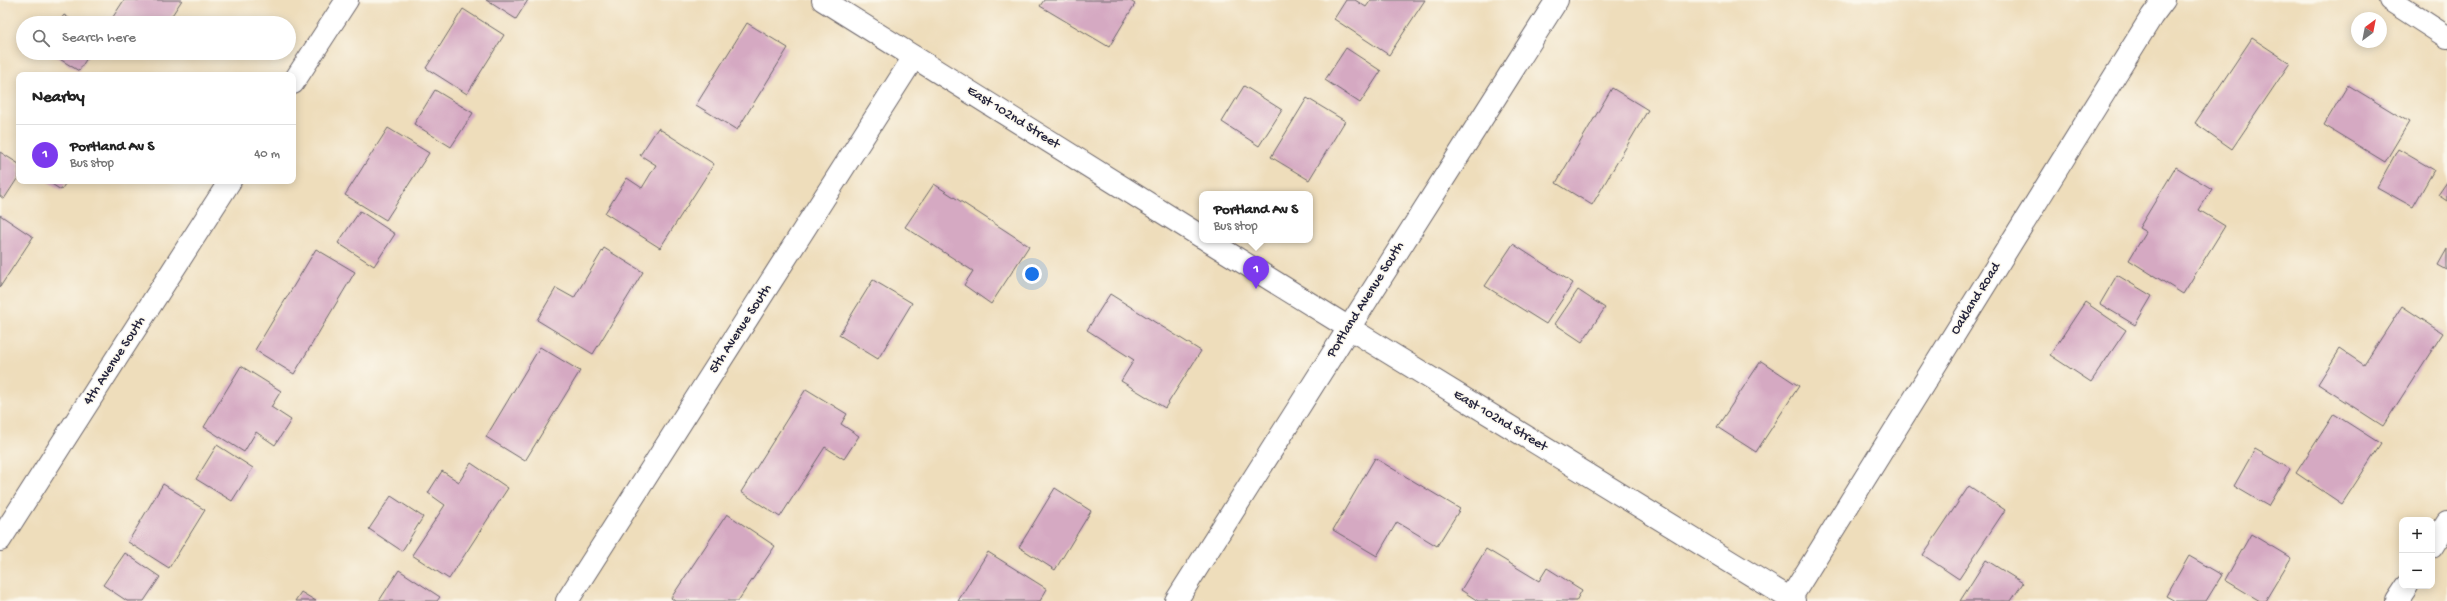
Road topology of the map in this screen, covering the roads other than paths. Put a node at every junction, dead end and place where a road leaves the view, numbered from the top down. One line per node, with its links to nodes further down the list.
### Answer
1 (346, 0): 8 (street)
2 (823, 0): 7 (street, East 102nd Street)
3 (1557, 0): 12 (street, Portland Avenue South)
4 (2164, 0): 17 (street, Oakland Road)
5 (2390, 0): 6 (street)
6 (2447, 37)
7 (914, 57): 10 (street, East 102nd Street); 18 (street, 5th Avenue South)
8 (296, 79)
9 (228, 184): 14 (street, 4th Avenue South)
10 (1199, 235)
11 (1212, 243): 12 (street, East 102nd Street)
12 (1349, 328): 17 (street, East 102nd Street); 19 (street, Portland Avenue South)
13 (2447, 523): 15 (street)
14 (0, 540)
15 (2435, 541)
16 (2405, 589): 20 (street)
17 (1792, 600)
18 (567, 601)
19 (1176, 601)
20 (2397, 601)

